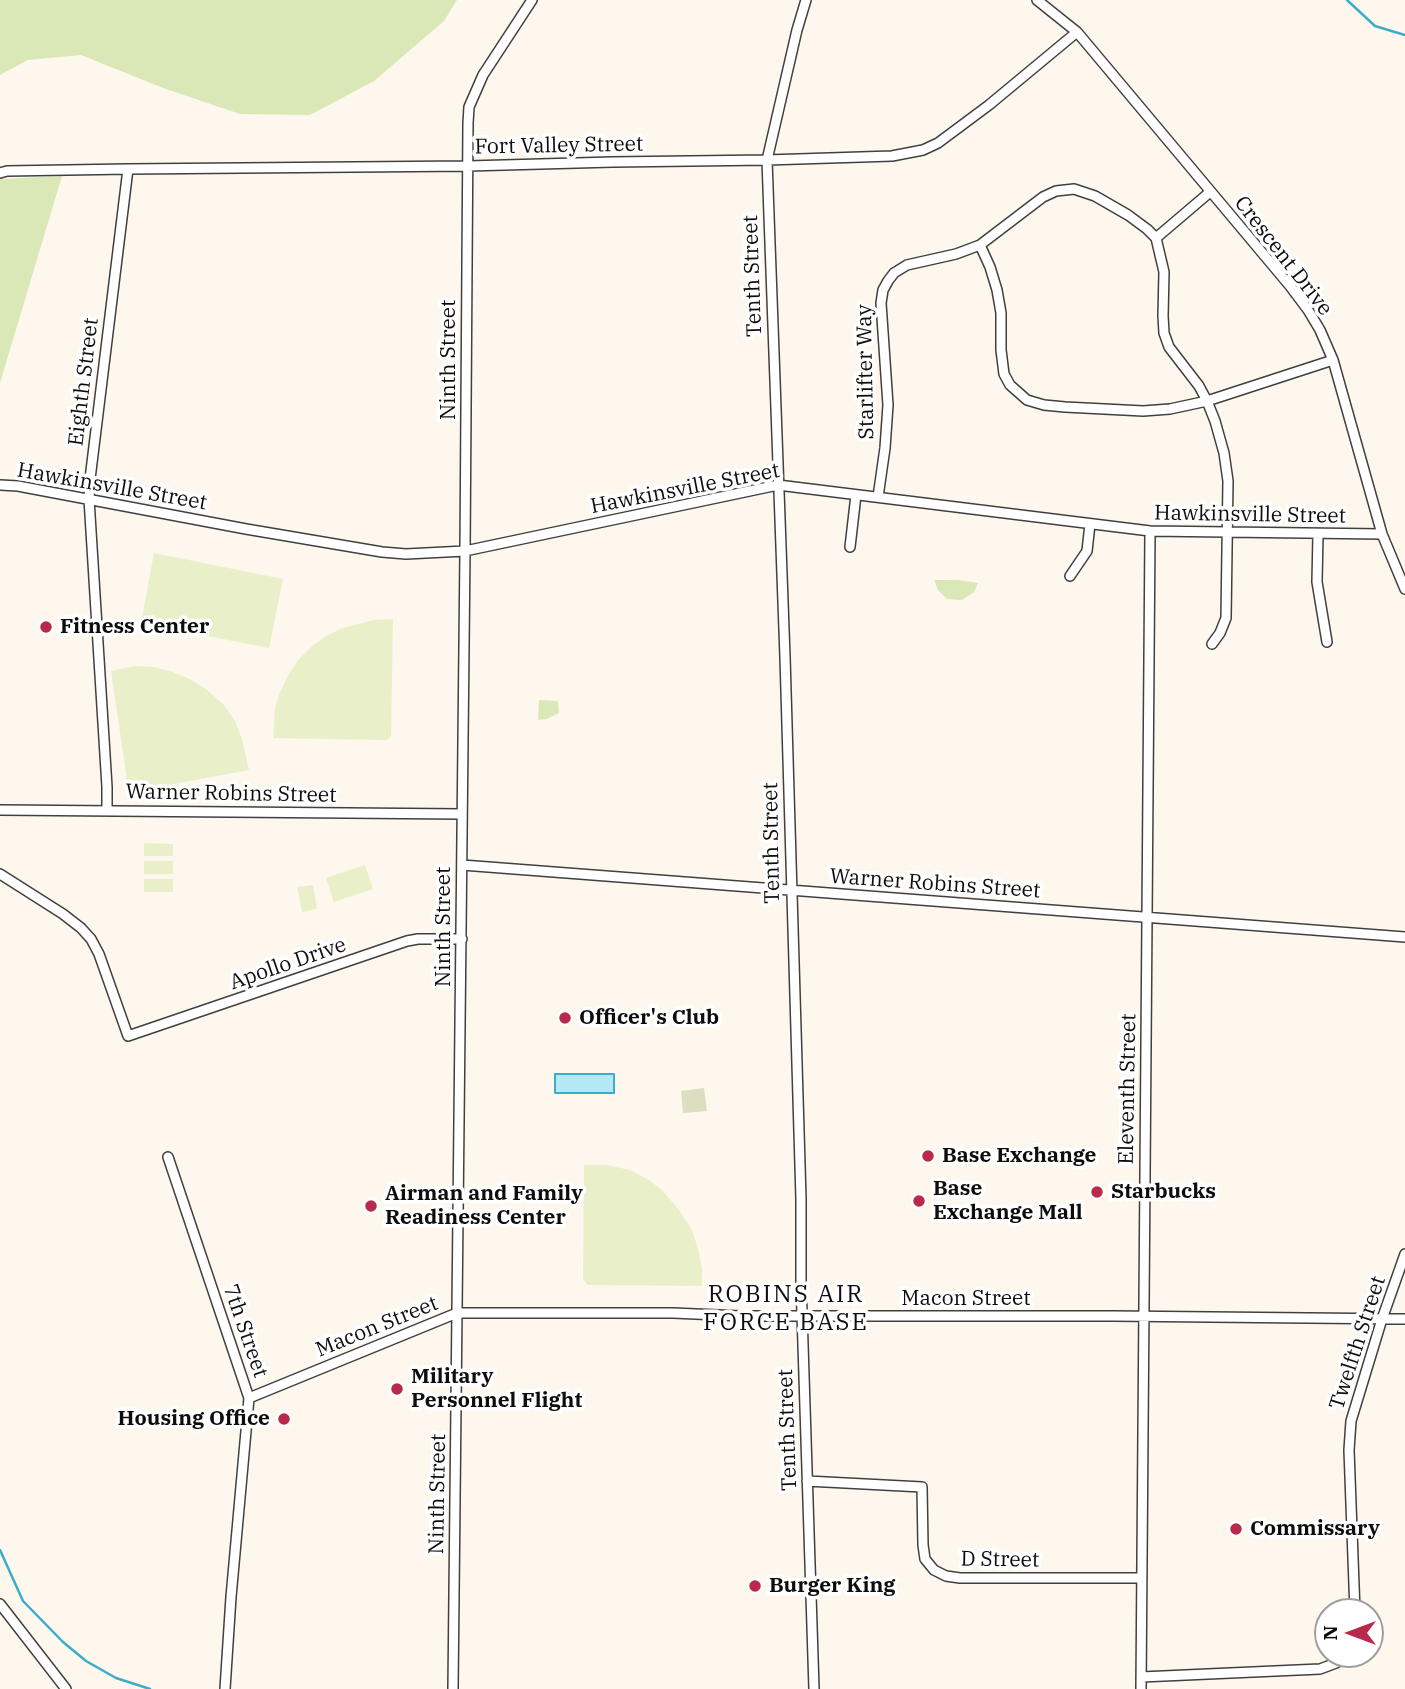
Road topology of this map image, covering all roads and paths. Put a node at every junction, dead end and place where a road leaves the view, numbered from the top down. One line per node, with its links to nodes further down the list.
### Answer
1 (532, 0): 6 (street)
2 (806, 0): 5 (street, Tenth Street)
3 (1038, 0): 4 (street, Crescent Drive)
4 (1077, 32): 5 (street, Fort Valley Street); 9 (street, Crescent Drive)
5 (767, 160): 6 (street, Fort Valley Street); 15 (street, Tenth Street)
6 (468, 166): 7 (street, Fort Valley Street); 25 (street, Ninth Street)
7 (128, 169): 8 (street, Fort Valley Street); 18 (street, Eighth Street)
8 (0, 173)
9 (1210, 192): 10 (street); 12 (street, Crescent Drive)
10 (1156, 238): 11 (street, Starlifter Way); 13 (street)
11 (980, 244): 13 (street); 17 (street, Starlifter Way)
12 (1333, 360): 13 (street); 23 (street, Crescent Drive)
13 (1207, 401): 21 (street)
14 (0, 485): 18 (street, Hawkinsville Street)
15 (778, 485): 16 (street, Hawkinsville Street); 25 (street, Hawkinsville Street); 35 (street, Tenth Street)
16 (856, 495): 17 (street, Hawkinsville Street); 24 (street)
17 (878, 497): 19 (street, Hawkinsville Street)
18 (89, 499): 25 (street, Hawkinsville Street); 31 (street, Eighth Street)
19 (1090, 524): 20 (street, Hawkinsville Street); 26 (street)
20 (1150, 531): 21 (street, Hawkinsville Street); 36 (street, Eleventh Street)
21 (1228, 533): 22 (street, Hawkinsville Street); 29 (street)
22 (1318, 534): 23 (street, Hawkinsville Street); 28 (street)
23 (1382, 534): 27 (street, Crescent Drive)
24 (850, 547)
25 (465, 551): 32 (street, Ninth Street)
26 (1070, 576)
27 (1405, 589)
28 (1327, 642)
29 (1212, 644)
30 (0, 810): 31 (street, Warner Robins Street)
31 (107, 811): 32 (street, Warner Robins Street)
32 (462, 814): 33 (street, Ninth Street)
33 (462, 865): 35 (street, Warner Robins Street); 38 (street, Ninth Street)
34 (0, 874): 38 (street, Apollo Drive)
35 (790, 891): 36 (street, Warner Robins Street); 42 (street, Tenth Street)
36 (1147, 918): 37 (street, Warner Robins Street); 43 (street, Eleventh Street)
37 (1405, 937)
38 (461, 939): 41 (street, Ninth Street)
39 (167, 1157): 46 (street, 7th Street)
40 (1405, 1254): 45 (street, Twelfth Street)
41 (457, 1313): 42 (street, Macon Street); 46 (street, Macon Street); 55 (street, Ninth Street)
42 (802, 1316): 43 (street, Macon Street); 47 (street, Tenth Street)
43 (1143, 1317): 45 (street, Macon Street); 48 (street, Eleventh Street)
44 (1405, 1319): 45 (street, Macon Street)
45 (1382, 1320): 49 (street, Twelfth Street)
46 (249, 1398): 54 (street, 7th Street)
47 (807, 1481): 48 (street, D Street); 56 (street, Tenth Street)
48 (1142, 1578): 52 (street, Eleventh Street)
49 (1354, 1598)
50 (0, 1604): 53 (street)
51 (1323, 1668): 52 (street)
52 (1141, 1677): 57 (street, Eleventh Street)
53 (66, 1689)
54 (225, 1689)
55 (453, 1689)
56 (814, 1689)
57 (1141, 1689)

